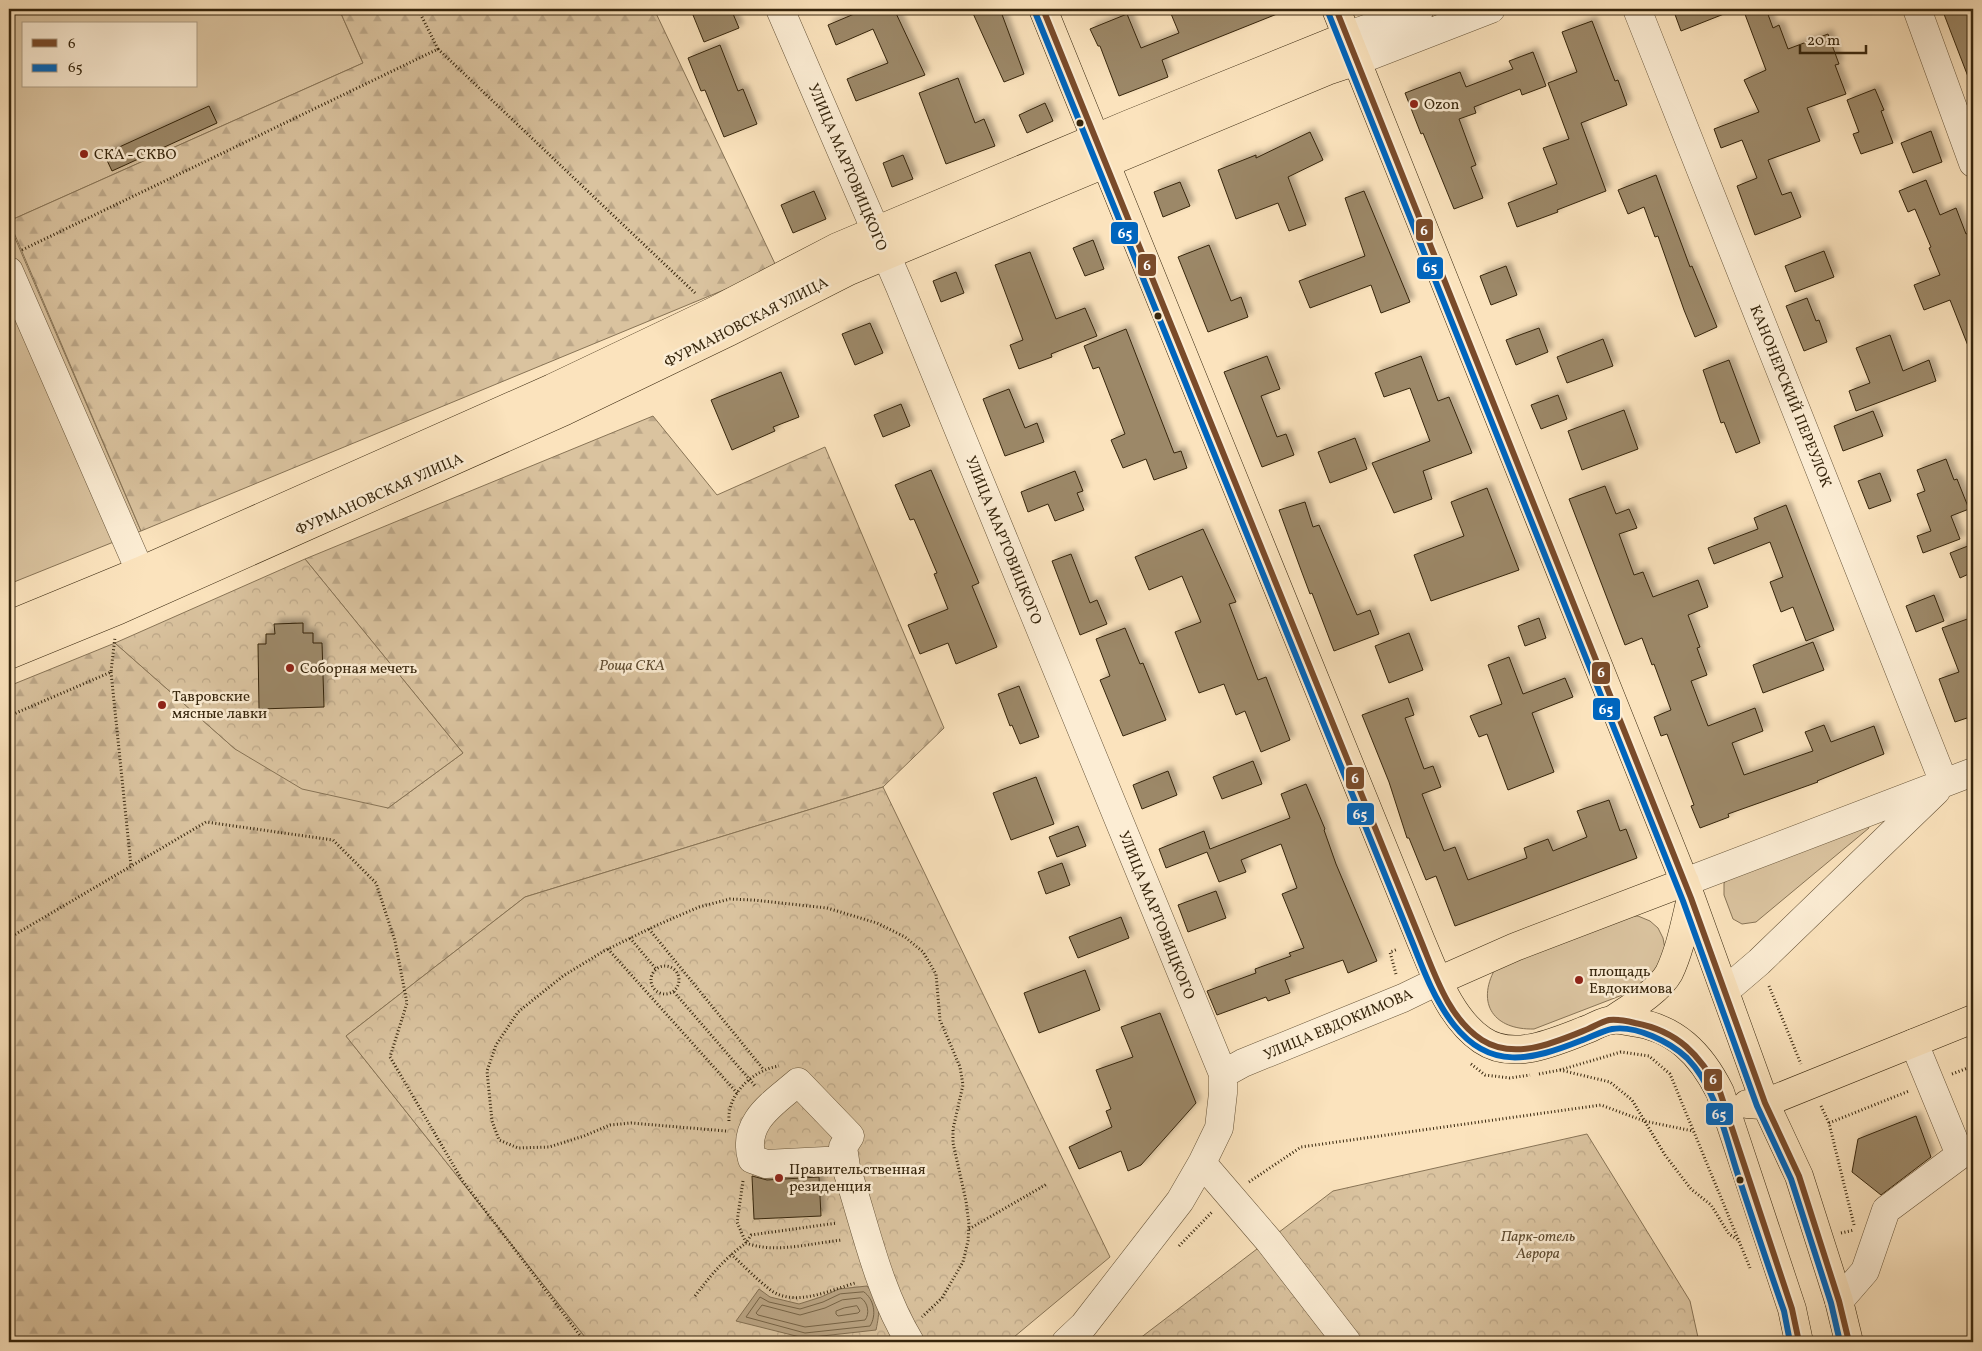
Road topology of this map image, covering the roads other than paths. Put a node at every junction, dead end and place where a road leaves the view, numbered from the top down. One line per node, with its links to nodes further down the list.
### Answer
1 (780, 9): 12 (street, УЛИЦА МАРТОВИЦКОГО)
2 (1043, 9): 9 (main road)
3 (1336, 9): 8 (main road)
4 (1420, 9): 8 (street, ФУРМАНОВСКАЯ УЛИЦА)
5 (1491, 9): 8 (street, ФУРМАНОВСКАЯ УЛИЦА)
6 (1638, 9): 19 (street, КАНОНЕРСКИЙ ПЕРЕУЛОК)
7 (1917, 9): 10 (street)
8 (1352, 49): 9 (main road, ФУРМАНОВСКАЯ УЛИЦА); 11 (main road, ФУРМАНОВСКАЯ УЛИЦА); 20 (main road)
9 (1095, 138): 11 (main road); 12 (main road, ФУРМАНОВСКАЯ УЛИЦА)
10 (1973, 163)
11 (1105, 164): 13 (main road, ФУРМАНОВСКАЯ УЛИЦА); 21 (main road)
12 (876, 232): 13 (street, УЛИЦА МАРТОВИЦКОГО); 15 (main road, ФУРМАНОВСКАЯ УЛИЦА)
13 (886, 256): 17 (main road, ФУРМАНОВСКАЯ УЛИЦА); 26 (street, УЛИЦА МАРТОВИЦКОГО)
14 (13, 261): 15 (street)
15 (140, 571): 16 (main road, ФУРМАНОВСКАЯ УЛИЦА)
16 (9, 625)
17 (9, 655)
18 (1973, 772): 19 (street, УЛИЦА ЕВДОКИМОВА)
19 (1944, 783): 20 (street, УЛИЦА ЕВДОКИМОВА); 22 (street)
20 (1688, 890): 21 (main road, УЛИЦА ЕВДОКИМОВА); 22 (main road); 24 (main road)
21 (1438, 981): 24 (main road); 26 (street, УЛИЦА ЕВДОКИМОВА)
22 (1726, 991): 28 (main road)
23 (1973, 1019): 25 (main road)
24 (1612, 1020): 27 (main road)
25 (1914, 1043): 28 (main road); 31 (street)
26 (1223, 1074): 30 (street)
27 (1720, 1092): 28 (main road); 35 (main road)
28 (1765, 1103): 31 (main road)
29 (845, 1160): 32 (street)
30 (1202, 1163): 33 (street); 34 (street)
31 (1840, 1301): 36 (main road)
32 (906, 1336)
33 (1066, 1342)
34 (1347, 1342)
35 (1799, 1342)
36 (1849, 1342)

